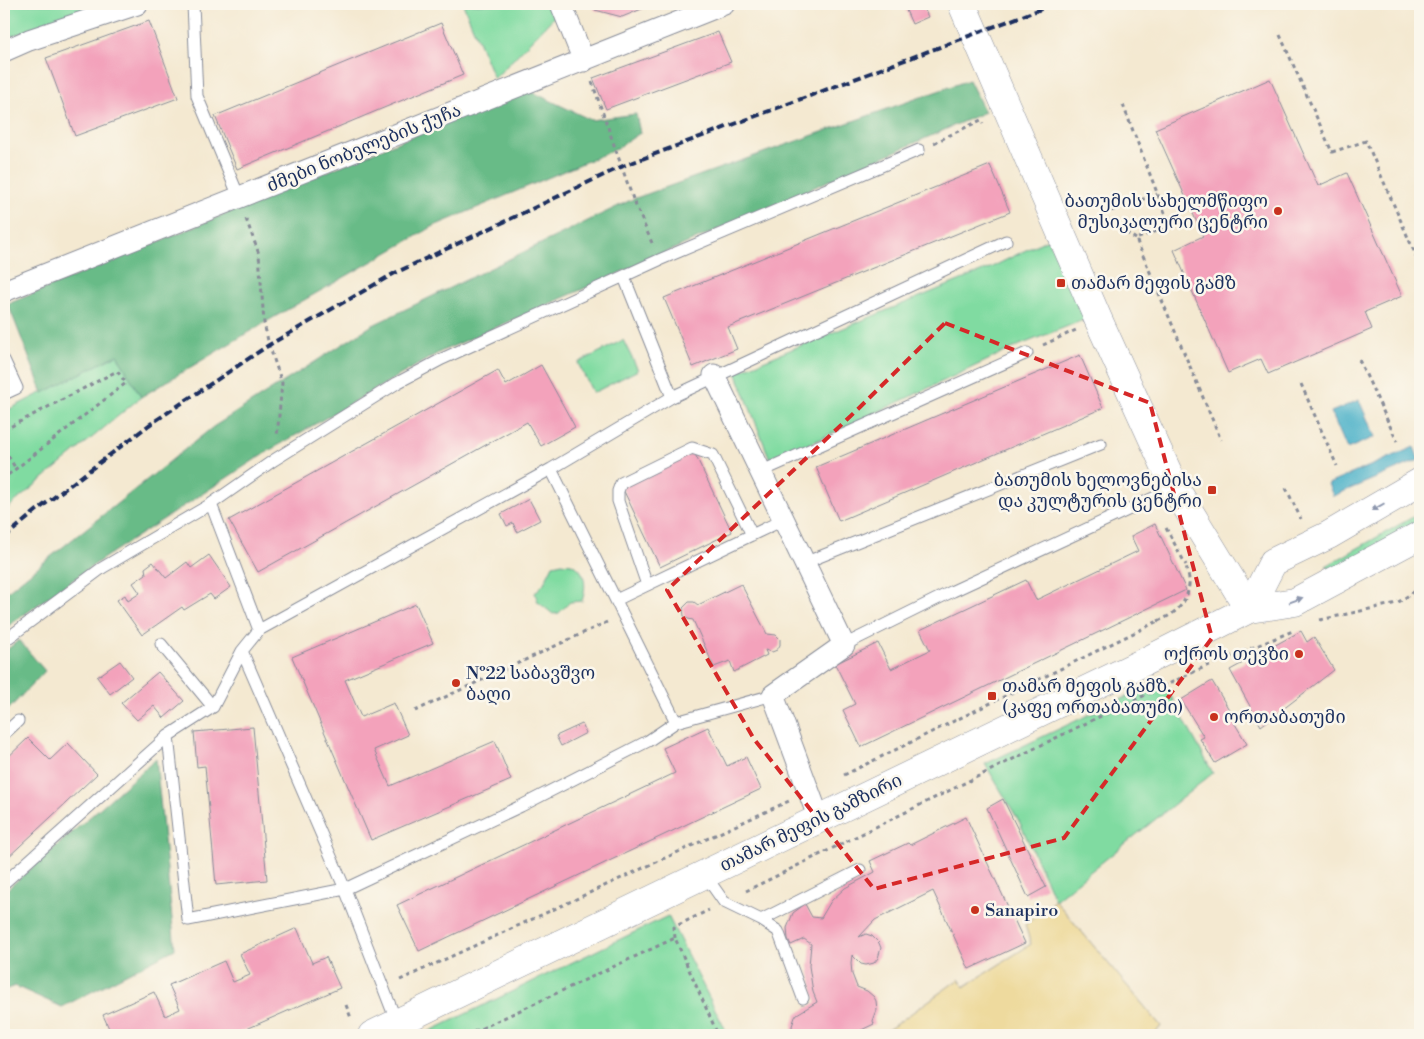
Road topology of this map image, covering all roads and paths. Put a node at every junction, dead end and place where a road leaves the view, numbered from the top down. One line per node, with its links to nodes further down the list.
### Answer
1 (137, 4): 7 (street)
2 (193, 4): 12 (lane)
3 (561, 4): 8 (street)
4 (724, 4): 8 (street, ძმები ნობელების ქუჩა)
5 (962, 4): 39 (main road)
6 (1280, 35): 16 (path)
7 (4, 51)
8 (584, 61): 12 (street, ძმები ნობელების ქუჩა); 15 (path)
9 (1123, 105): 11 (path)
10 (919, 150): 15 (lane)
11 (1157, 194): 13 (path); 13 (path)
12 (239, 197): 18 (street, ძმები ნობელების ქუჩა); 32 (path)
13 (1136, 239): 28 (path)
14 (1006, 241): 23 (lane)
15 (659, 260): 17 (lane)
16 (1420, 265)
17 (624, 277): 26 (lane); 32 (lane)
18 (4, 290)
19 (1078, 329): 20 (path)
20 (1027, 352): 36 (lane)
21 (4, 360): 25 (lane)
22 (1359, 360): 29 (path)
23 (714, 375): 26 (lane); 36 (street)
24 (1301, 384): 33 (path)
25 (4, 394)
26 (672, 397): 35 (lane)
27 (4, 430): 34 (path)
28 (1221, 440)
29 (1397, 441)
30 (1101, 444): 47 (lane)
31 (4, 449): 34 (path)
32 (274, 460): 41 (lane)
33 (1337, 466)
34 (16, 469): 37 (path)
35 (551, 469): 50 (lane); 59 (lane)
36 (760, 472): 42 (street)
37 (4, 478)
38 (1420, 482): 52 (main road, one-way to 52)
39 (1175, 488): 52 (main road); 62 (lane)
40 (1286, 488): 43 (path)
41 (210, 504): 59 (lane); 60 (lane)
42 (783, 520): 44 (lane); 47 (street)
43 (1302, 521)
44 (752, 535): 48 (lane); 48 (lane)
45 (1420, 535): 52 (main road, თამარ მეფის გამზირი, one-way to 45)
46 (1193, 560): 56 (path)
47 (804, 563): 62 (street)
48 (647, 586): 50 (lane)
49 (1420, 588): 54 (path)
50 (616, 600): 53 (lane)
51 (1343, 607): 54 (path)
52 (1249, 609): 72 (main road, თამარ მეფის გამზირი)
53 (623, 614): 66 (path); 68 (lane)
54 (1347, 614): 55 (path)
55 (1320, 620)
56 (1158, 621): 57 (path); 71 (path)
57 (1160, 627)
58 (1301, 628): 77 (path)
59 (259, 630): 63 (lane)
60 (4, 641)
61 (162, 644): 65 (lane)
62 (844, 645): 64 (street)
63 (242, 651): 65 (lane); 76 (lane)
64 (773, 695): 68 (lane); 71 (street)
65 (213, 707): 70 (lane)
66 (415, 711)
67 (18, 721): 69 (lane)
68 (676, 722): 76 (lane)
69 (4, 734)
70 (168, 736): 75 (lane); 76 (lane)
71 (809, 792): 72 (street); 80 (path)
72 (819, 819): 74 (main road, თამარ მეფის გამზირი)
73 (860, 870): 78 (lane)
74 (705, 874): 77 (lane); 84 (main road, თამარ მეფის გამზირი)
75 (4, 883)
76 (345, 889): 80 (lane)
77 (724, 902): 78 (lane); 79 (path)
78 (761, 920): 81 (lane)
79 (674, 938): 86 (path); 87 (path)
80 (384, 987): 84 (lane)
81 (803, 998)
82 (346, 1005): 83 (path)
83 (351, 1018)
84 (397, 1024): 85 (main road, თამარ მეფის გამზირი)
85 (372, 1035)
86 (467, 1035)
87 (718, 1035)

